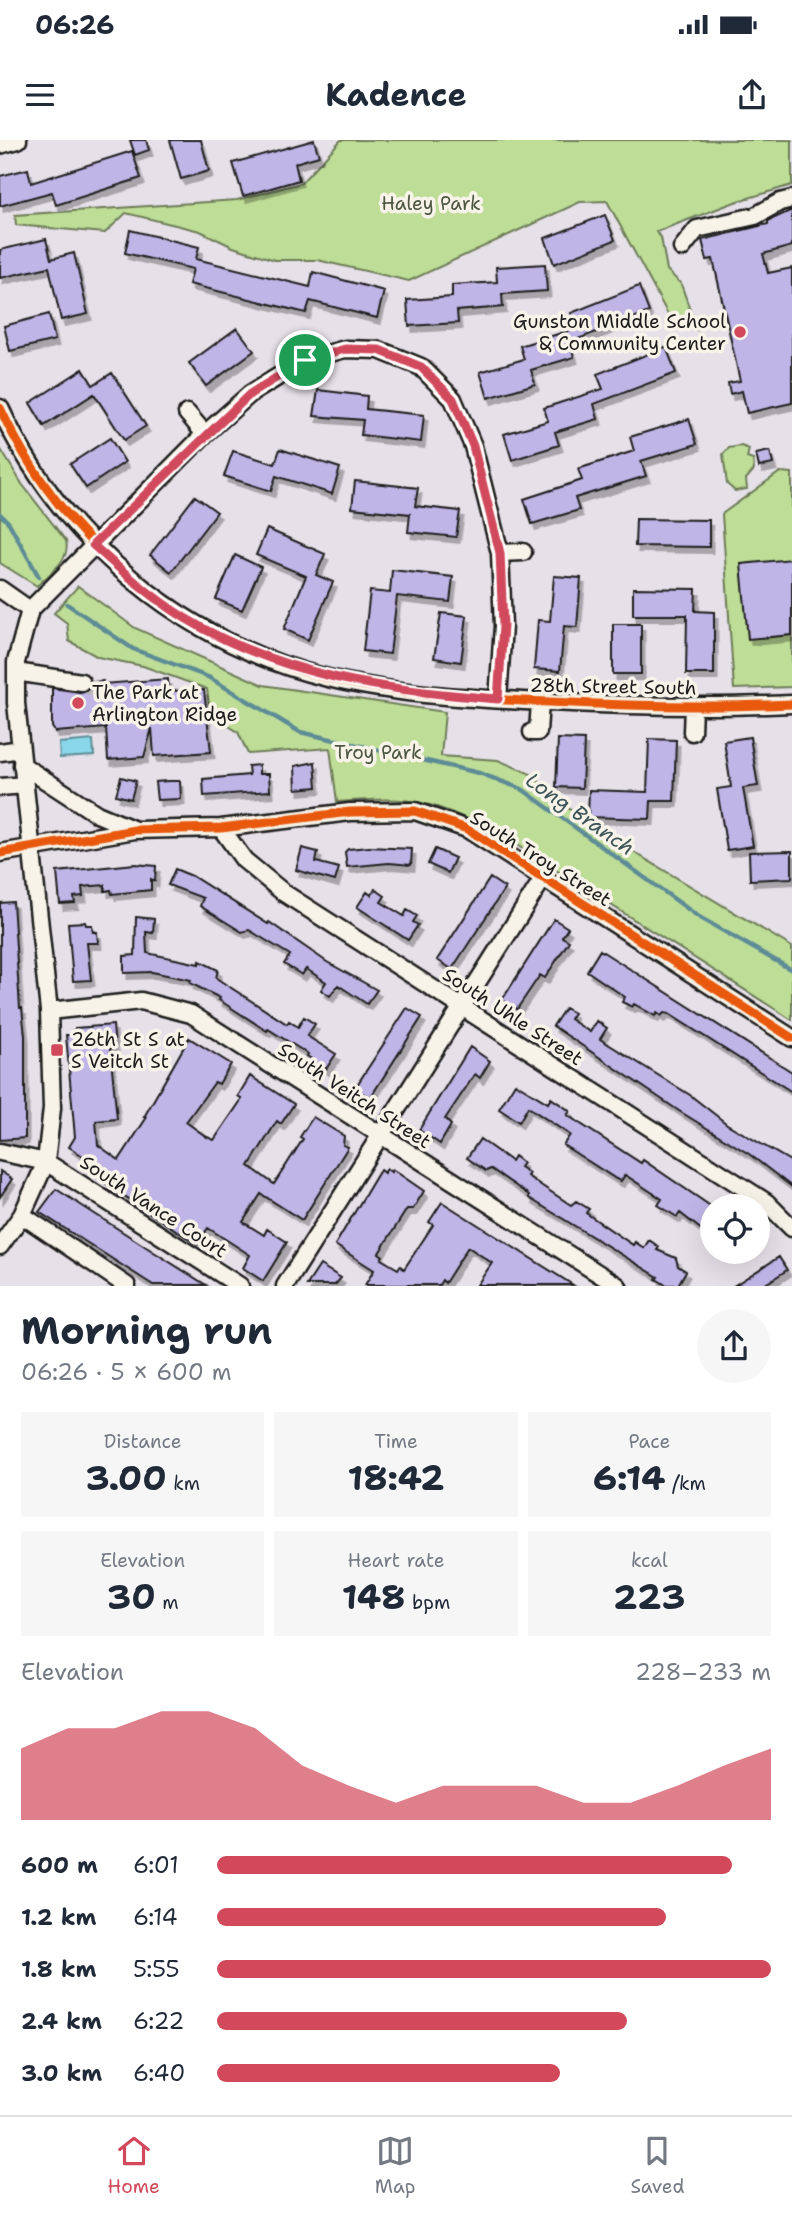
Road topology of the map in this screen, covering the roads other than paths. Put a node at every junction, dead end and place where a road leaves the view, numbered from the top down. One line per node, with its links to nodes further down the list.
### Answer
1 (18, 140): 2 (street)
2 (0, 145)
3 (792, 199): 4 (street)
4 (682, 248)
5 (0, 408): 8 (street, 28th Street South)
6 (187, 413): 7 (street)
7 (205, 433): 8 (street); 10 (street)
8 (93, 545): 12 (street); 15 (street, 28th Street South)
9 (523, 552): 10 (street)
10 (500, 553): 15 (street)
11 (0, 589): 12 (street)
12 (30, 610): 13 (street)
13 (16, 671): 14 (street); 22 (street)
14 (82, 682)
15 (498, 699): 16 (street, 28th Street South)
16 (540, 702): 18 (street, 28th Street South); 19 (street)
17 (792, 704): 18 (street, 28th Street South)
18 (693, 706): 20 (street)
19 (533, 732)
20 (692, 732)
21 (0, 752): 22 (street)
22 (22, 757): 23 (street); 26 (street)
23 (25, 785): 24 (street); 27 (street)
24 (0, 787)
25 (221, 828): 26 (street, South Troy Street); 29 (street, South Troy Street); 30 (street, South Uhle Street)
26 (135, 831): 27 (street, South Troy Street)
27 (32, 846): 28 (street, South Troy Street); 31 (street)
28 (0, 853)
29 (542, 880): 30 (street); 32 (street, South Troy Street)
30 (462, 1008): 33 (street); 37 (street, South Uhle Street)
31 (49, 1011): 33 (street, South Veitch Street); 35 (street)
32 (792, 1038)
33 (379, 1136): 41 (street); 42 (street, South Veitch Street)
34 (0, 1152): 35 (street)
35 (46, 1162): 36 (street); 40 (street, South Vance Court)
36 (22, 1215): 38 (street); 39 (street)
37 (792, 1228)
38 (0, 1246)
39 (118, 1283)
40 (240, 1286)
41 (285, 1286)
42 (618, 1286)

